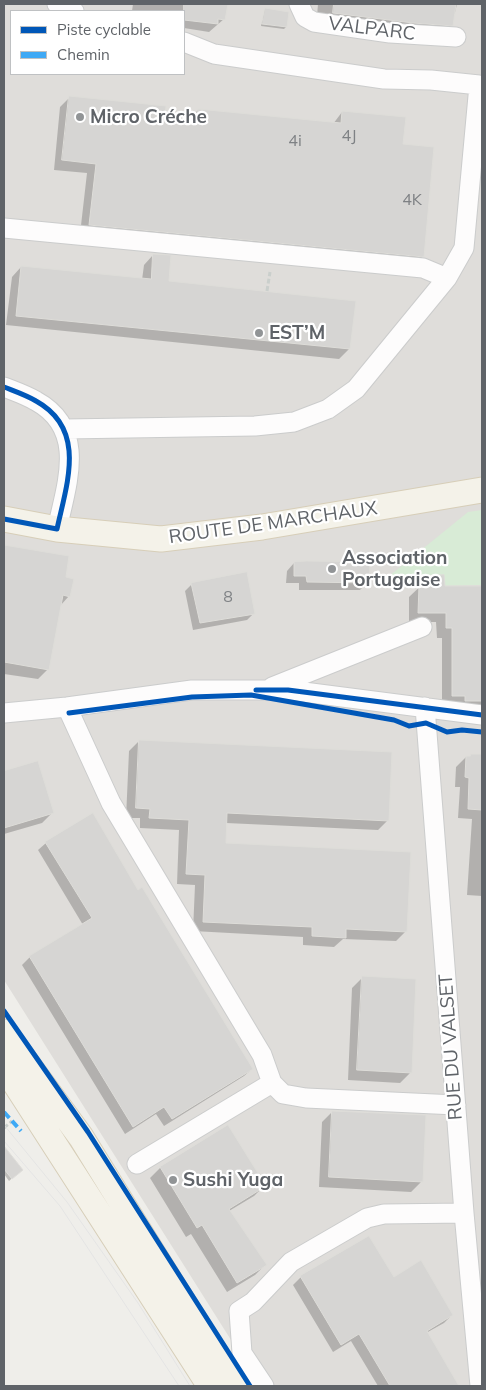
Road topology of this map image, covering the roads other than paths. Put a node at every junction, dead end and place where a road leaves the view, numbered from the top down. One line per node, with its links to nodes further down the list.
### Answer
1 (57, 4): 3 (street)
2 (299, 4): 4 (street, VALPARC)
3 (72, 10)
4 (456, 37)
5 (185, 42): 7 (street)
6 (4, 228): 7 (street)
7 (447, 278): 9 (street)
8 (4, 387): 9 (street)
9 (65, 429): 12 (street)
10 (482, 490): 12 (main road, ROUTE DE MARCHAUX)
11 (4, 519): 12 (main road, ROUTE DE MARCHAUX)
12 (57, 529)
13 (422, 628): 14 (street)
14 (264, 690): 15 (street); 16 (street)
15 (67, 707): 17 (street); 21 (street)
16 (425, 707): 18 (street); 22 (street, RUE DU VALSET)
17 (4, 713)
18 (482, 715)
19 (4, 1032): 27 (main road)
20 (4, 1066): 26 (main road)
21 (272, 1083): 22 (street); 23 (street)
22 (456, 1104): 24 (street, RUE DU VALSET)
23 (138, 1164)
24 (470, 1220): 25 (street, RUE DU VALSET); 28 (street)
25 (478, 1319): 29 (street, RUE DU VALSET)
26 (210, 1386)
27 (234, 1386)
28 (264, 1386)
29 (480, 1386)

